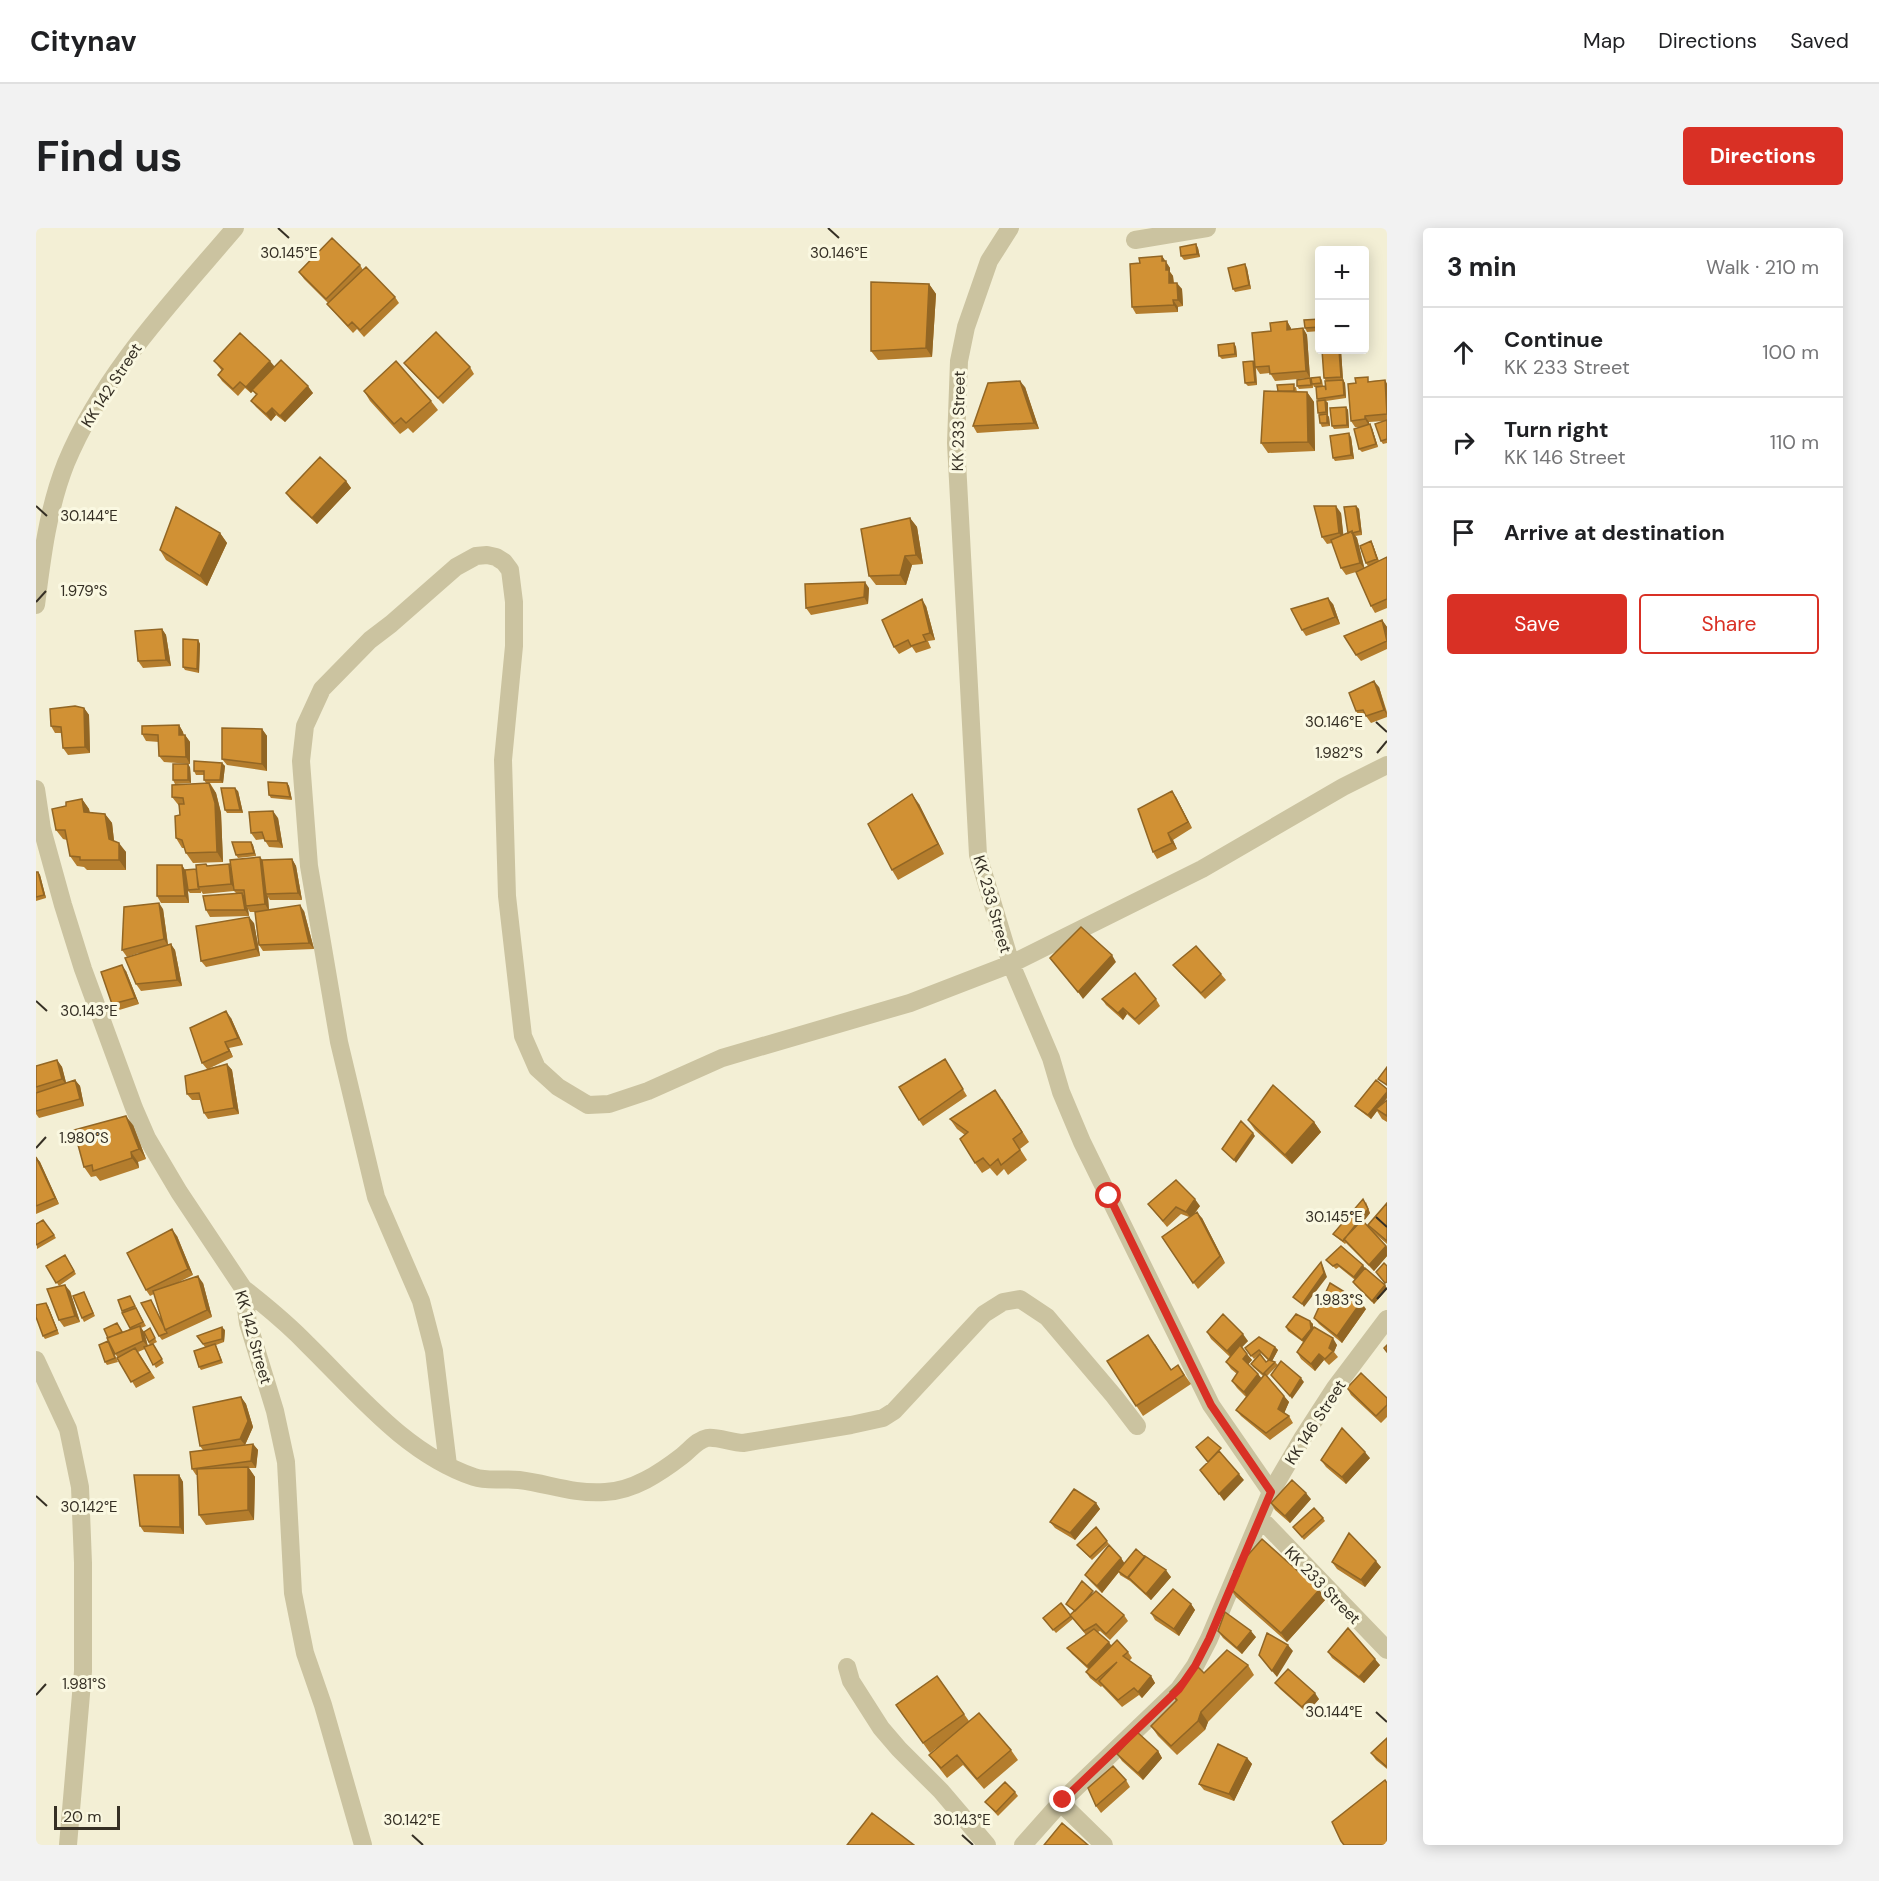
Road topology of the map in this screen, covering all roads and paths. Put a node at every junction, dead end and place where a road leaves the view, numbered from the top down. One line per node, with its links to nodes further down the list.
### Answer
1 (235, 228): 5 (street, KK 142 Street)
2 (1010, 228): 8 (street, KK 233 Street)
3 (1207, 228): 4 (street)
4 (1135, 240)
5 (36, 605)
6 (1387, 765): 8 (street)
7 (36, 789): 9 (street, KK 142 Street)
8 (1011, 964): 13 (street); 14 (street, KK 233 Street)
9 (243, 1288): 13 (street); 20 (street, KK 142 Street)
10 (1387, 1319): 14 (street, KK 146 Street)
11 (36, 1360): 19 (street)
12 (1137, 1426): 13 (street)
13 (448, 1465)
14 (1271, 1492): 15 (street, KK 146 Street)
15 (1260, 1518): 16 (street, KK 233 Street); 18 (street, KK 146 Street)
16 (1387, 1650)
17 (846, 1667): 21 (street)
18 (1060, 1803): 22 (street, KK 146 Street); 23 (street)
19 (68, 1845)
20 (363, 1845)
21 (987, 1845)
22 (1023, 1845)
23 (1104, 1845)

